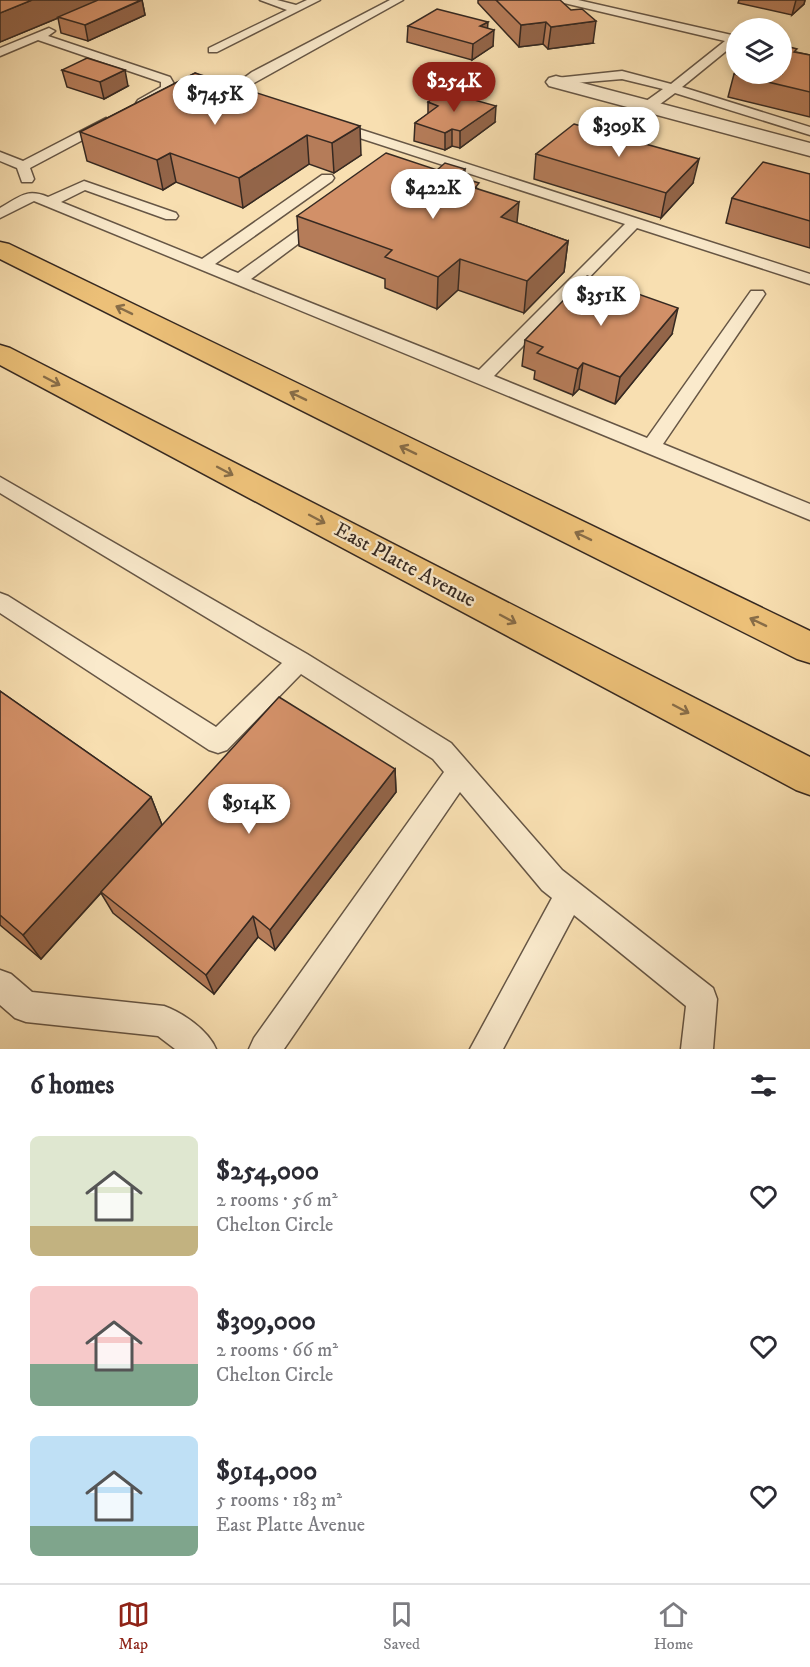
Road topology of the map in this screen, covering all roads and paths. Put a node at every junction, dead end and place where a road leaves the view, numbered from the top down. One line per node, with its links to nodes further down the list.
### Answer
1 (265, 0): 5 (lane)
2 (315, 0): 5 (lane)
3 (398, 0): 16 (lane)
4 (564, 0): 8 (lane)
5 (297, 9): 10 (lane)
6 (59, 27): 7 (lane)
7 (38, 36): 11 (lane); 14 (lane)
8 (726, 38)
9 (726, 48): 13 (lane)
10 (213, 50)
11 (0, 52)
12 (556, 82): 13 (lane); 15 (street)
13 (673, 88): 15 (lane); 17 (lane)
14 (134, 107)
15 (647, 107): 20 (street)
16 (282, 108)
17 (741, 110): 20 (lane); 21 (lane)
18 (114, 118): 26 (lane)
19 (315, 119): 23 (lane)
20 (723, 127): 22 (street)
21 (810, 131)
22 (810, 150)
23 (416, 152): 25 (lane); 32 (lane)
24 (0, 156): 26 (lane)
25 (397, 165)
26 (22, 166): 28 (lane)
27 (327, 178): 34 (lane)
28 (41, 199): 30 (lane); 31 (lane); 34 (lane)
29 (331, 213): 36 (lane)
30 (0, 214)
31 (171, 216)
32 (635, 222): 35 (lane); 39 (lane)
33 (0, 249): 44 (main road, one-way to 33)
34 (204, 265): 36 (lane)
35 (810, 279)
36 (239, 280): 39 (lane)
37 (757, 294): 40 (lane)
38 (0, 354): 47 (main road, East Platte Avenue, one-way to 47)
39 (482, 378): 40 (lane)
40 (651, 447): 42 (lane)
41 (0, 484): 45 (lane)
42 (810, 512)
43 (0, 602): 45 (lane)
44 (810, 648)
45 (299, 661): 46 (lane)
46 (460, 771): 48 (lane); 51 (lane)
47 (810, 777)
48 (570, 894): 52 (lane); 53 (lane)
49 (0, 985): 50 (lane)
50 (200, 1049)
51 (266, 1049)
52 (486, 1049)
53 (697, 1049)

